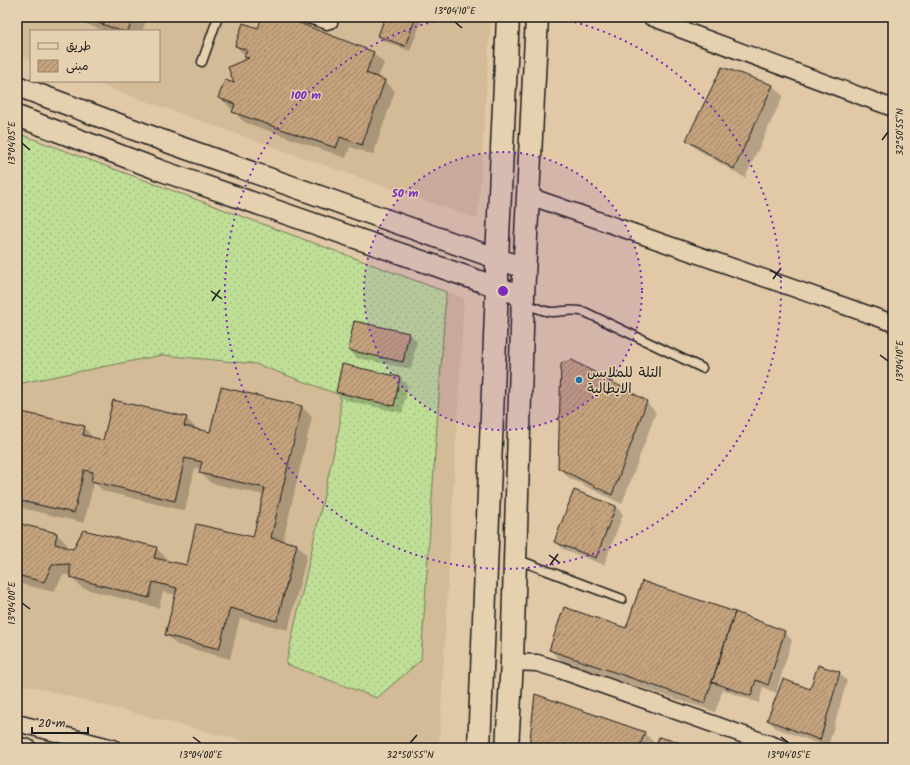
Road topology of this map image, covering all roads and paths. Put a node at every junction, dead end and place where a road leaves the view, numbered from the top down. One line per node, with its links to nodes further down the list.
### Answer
1 (218, 17): 8 (lane)
2 (302, 17): 3 (lane)
3 (335, 17)
4 (508, 17): 13 (main road)
5 (537, 17): 12 (main road)
6 (651, 17): 7 (street)
7 (675, 22): 10 (street)
8 (202, 62)
9 (17, 86): 13 (street)
10 (893, 108)
11 (17, 116): 15 (street)
12 (529, 196): 14 (main road); 17 (street)
13 (497, 259): 14 (street); 15 (main road)
14 (524, 268): 16 (main road)
15 (497, 287): 16 (street); 26 (main road)
16 (523, 299): 18 (lane); 19 (main road)
17 (893, 323)
18 (702, 368)
19 (515, 559): 20 (lane); 21 (main road)
20 (622, 599)
21 (512, 662): 27 (main road); 28 (street)
22 (17, 723): 25 (street)
23 (17, 745): 24 (street)
24 (28, 748)
25 (112, 748)
26 (479, 748)
27 (507, 748)
28 (781, 748)

